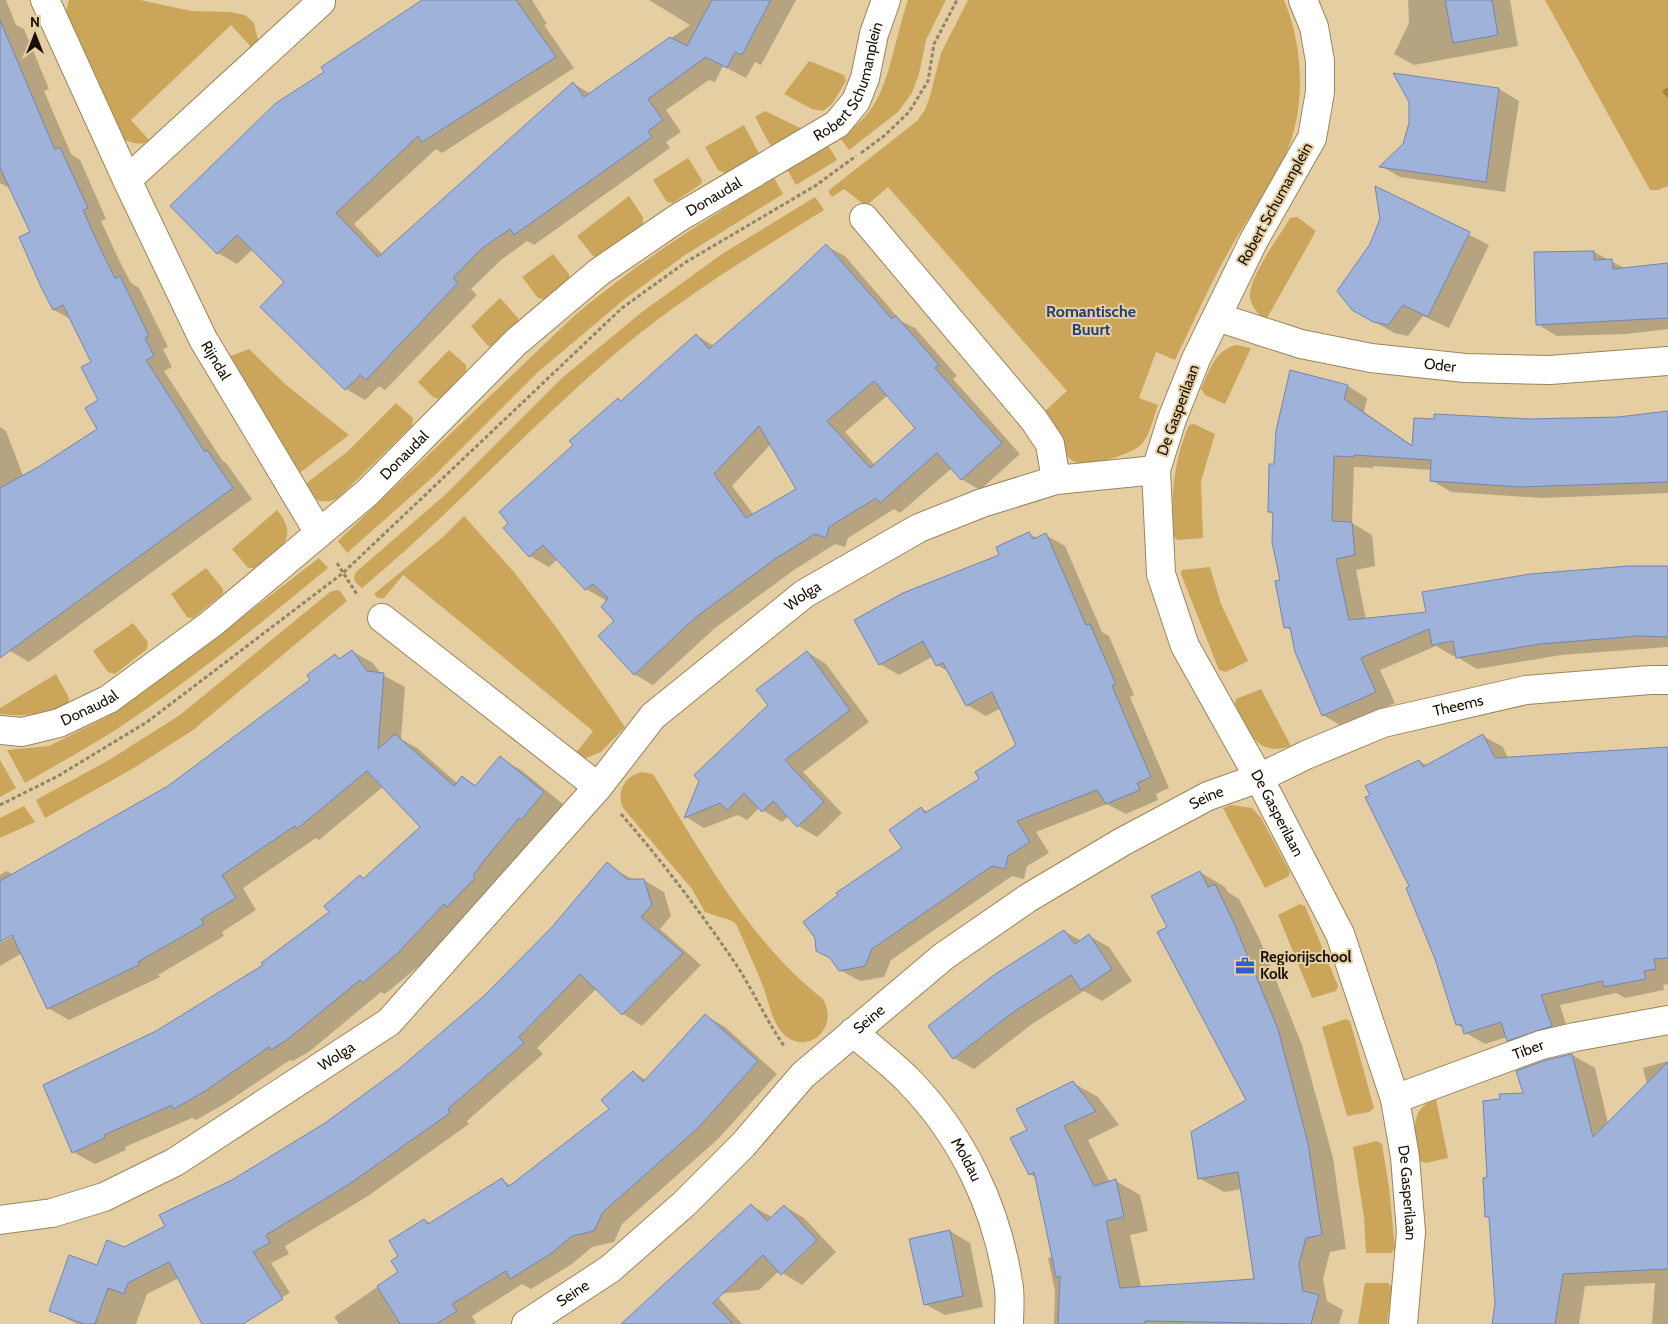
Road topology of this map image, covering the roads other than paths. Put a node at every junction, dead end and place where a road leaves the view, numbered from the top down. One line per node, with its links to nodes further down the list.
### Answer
1 (45, 0): 6 (street, Rijndal)
2 (886, 0): 5 (street, Robert Schumanplein)
3 (1303, 0): 8 (street, Robert Schumanplein)
4 (315, 1): 6 (street)
5 (795, 149): 12 (street, Donaudal)
6 (127, 180): 12 (street, Rijndal)
7 (864, 218): 11 (street)
8 (1217, 317): 9 (street, Oder); 10 (street, De Gasperilaan)
9 (1668, 361)
10 (1156, 470): 11 (street, Wolga); 16 (street, De Gasperilaan)
11 (1056, 480): 17 (street, Wolga)
12 (320, 533): 15 (street, Donaudal)
13 (382, 618): 17 (street)
14 (1668, 680): 16 (street, Theems)
15 (0, 730)
16 (1260, 778): 19 (street, Seine); 20 (street, De Gasperilaan)
17 (598, 787): 21 (street, Wolga)
18 (1668, 1020): 20 (street, Tiber)
19 (853, 1032): 22 (street, Seine); 23 (street, Moldau)
20 (1395, 1099): 24 (street, De Gasperilaan)
21 (0, 1220)
22 (526, 1324)
23 (1009, 1324)
24 (1403, 1324)

